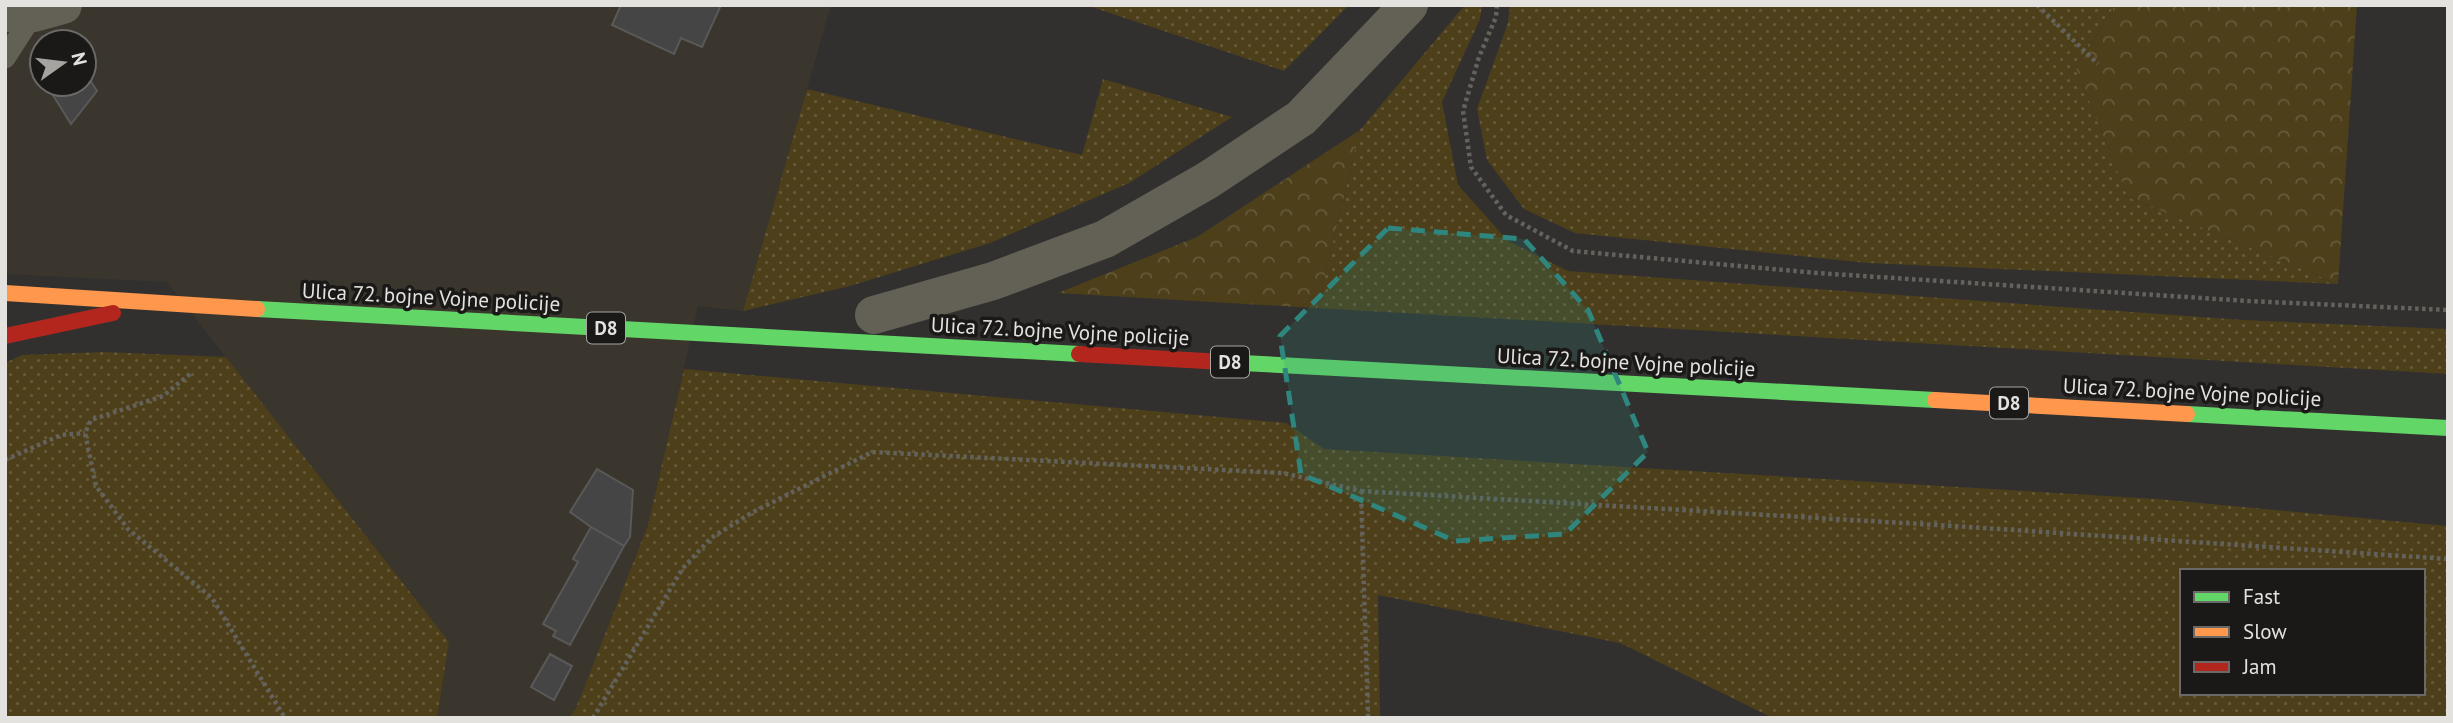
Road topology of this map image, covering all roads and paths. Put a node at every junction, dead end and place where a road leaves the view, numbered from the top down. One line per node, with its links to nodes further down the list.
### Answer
1 (1409, 5): 10 (street)
2 (1497, 5): 9 (path)
3 (2037, 5): 6 (path)
4 (34, 10): 5 (lane)
5 (5, 58)
6 (2098, 64)
7 (5, 293): 8 (main road, Ulica 72. bojne Vojne policije / D8)
8 (172, 302): 11 (main road); 13 (main road, Ulica 72. bojne Vojne policije / D8)
9 (2448, 310)
10 (874, 314)
11 (5, 336)
12 (190, 374): 14 (path)
13 (2448, 428)
14 (85, 433): 15 (path); 18 (path)
15 (5, 460)
16 (1361, 491): 17 (path); 19 (path); 20 (path)
17 (2448, 559)
18 (285, 718)
19 (593, 718)
20 (1368, 718)

